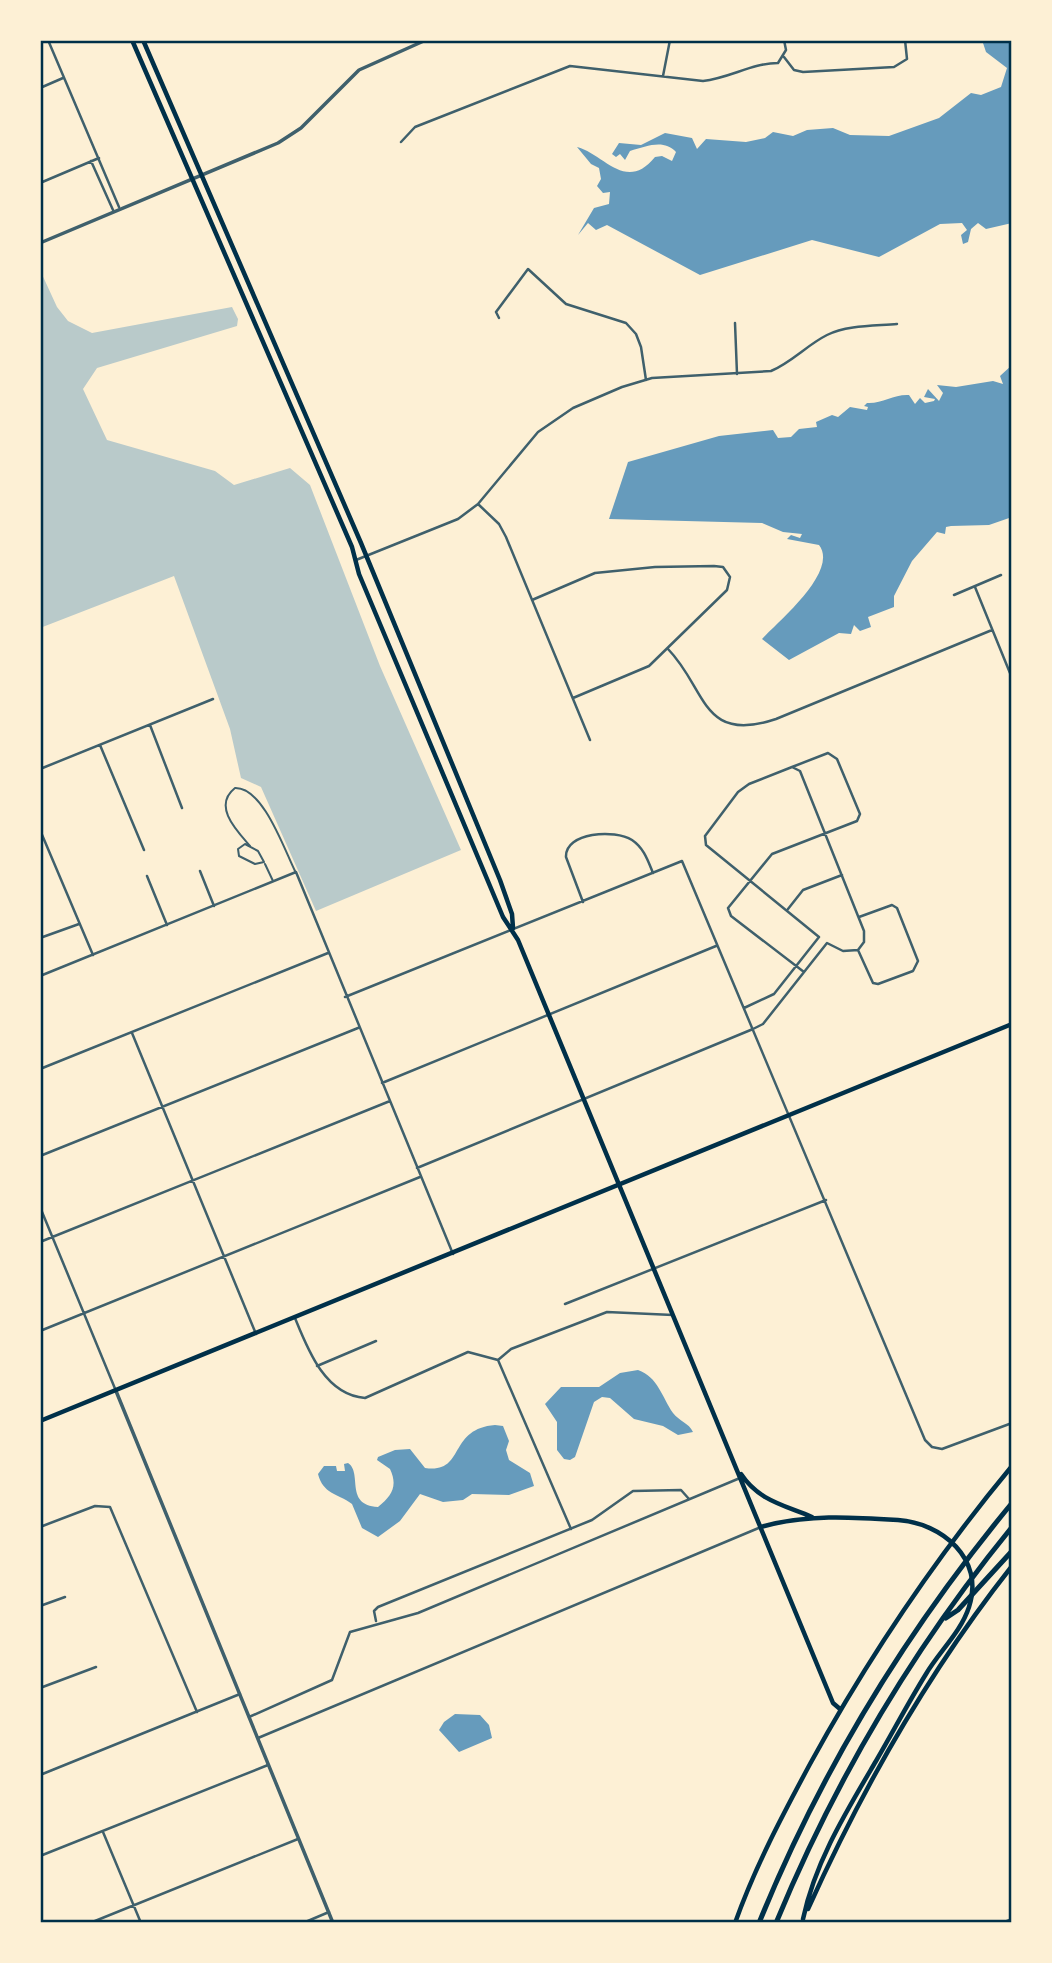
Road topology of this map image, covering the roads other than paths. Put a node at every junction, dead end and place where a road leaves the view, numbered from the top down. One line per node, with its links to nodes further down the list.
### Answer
1 (48, 40): 11 (street)
2 (132, 40): 17 (main road)
3 (143, 40): 16 (main road)
4 (426, 40): 8 (street)
5 (670, 40): 10 (street)
6 (784, 40): 9 (street)
7 (905, 40): 9 (street)
8 (417, 42): 16 (street)
9 (784, 57): 10 (street)
10 (663, 76): 13 (street)
11 (64, 78): 12 (street); 14 (street)
12 (40, 88)
13 (401, 142)
14 (99, 158): 15 (street); 19 (street)
15 (91, 161): 18 (street); 20 (street)
16 (201, 174): 17 (street); 28 (main road)
17 (191, 178): 19 (street); 29 (main road)
18 (40, 183)
19 (119, 207): 20 (street)
20 (113, 210): 21 (street)
21 (40, 243)
22 (499, 318): 26 (street)
23 (735, 323): 25 (street)
24 (897, 324): 25 (street)
25 (737, 374): 26 (street)
26 (646, 380): 27 (street)
27 (478, 504): 28 (street); 33 (street)
28 (365, 557): 29 (street); 63 (main road)
29 (356, 561): 63 (main road)
30 (1001, 575): 31 (street)
31 (975, 587): 32 (street); 34 (street)
32 (954, 595)
33 (533, 600): 35 (street); 37 (street)
34 (992, 630): 35 (street); 36 (street)
35 (668, 649): 37 (street)
36 (1012, 678)
37 (573, 698): 40 (street)
38 (213, 699): 39 (street)
39 (150, 725): 41 (street); 44 (street)
40 (590, 740)
41 (100, 745): 43 (street); 48 (street)
42 (792, 767): 46 (street); 46 (street); 55 (street)
43 (40, 769)
44 (182, 808)
45 (40, 830): 61 (street)
46 (825, 833): 53 (street); 55 (street)
47 (250, 846): 49 (lane); 49 (lane); 51 (lane)
48 (144, 850)
49 (264, 862): 56 (lane)
50 (200, 871): 58 (street)
51 (296, 872): 56 (street); 69 (street)
52 (653, 873): 57 (street); 57 (street); 67 (street)
53 (842, 875): 59 (street); 60 (street)
54 (147, 876): 62 (street)
55 (750, 880): 59 (street); 71 (street)
56 (274, 882): 58 (street)
57 (583, 902): 63 (street)
58 (214, 906): 62 (street)
59 (788, 909): 65 (street)
60 (859, 917): 68 (street); 68 (street)
61 (79, 924): 64 (street); 70 (street)
62 (167, 925): 70 (street)
63 (513, 929): 76 (street); 80 (main road)
64 (40, 937)
65 (820, 937): 66 (street); 71 (street)
66 (827, 943): 68 (street); 72 (street)
67 (717, 945): 78 (street); 80 (street)
68 (858, 950)
69 (328, 953): 76 (street); 84 (street)
70 (93, 955): 73 (street)
71 (796, 967): 72 (street); 74 (street)
72 (804, 972): 75 (street)
73 (40, 976)
74 (779, 989): 75 (street); 77 (street)
75 (786, 995): 79 (street)
76 (345, 997): 82 (street)
77 (767, 999): 78 (street); 79 (street)
78 (744, 1008): 83 (street)
79 (775, 1009): 83 (street)
80 (549, 1014): 86 (street); 87 (main road)
81 (1012, 1024): 90 (main road)
82 (358, 1028): 86 (street); 89 (street)
83 (753, 1029): 87 (street); 90 (street)
84 (132, 1032): 85 (street); 89 (street)
85 (40, 1069)
86 (382, 1083): 88 (street)
87 (584, 1099): 92 (street); 95 (main road)
88 (390, 1101): 92 (street); 94 (street)
89 (162, 1107): 91 (street); 94 (street)
90 (789, 1116): 95 (main road); 96 (street)
91 (40, 1156)
92 (417, 1168): 93 (street)
93 (421, 1176): 100 (street); 101 (street)
94 (192, 1181): 98 (street); 101 (street)
95 (620, 1185): 100 (main road); 102 (main road)
96 (826, 1200): 102 (street); 114 (street)
97 (40, 1207): 98 (street)
98 (53, 1237): 99 (street); 104 (street)
99 (40, 1242)
100 (453, 1254): 106 (main road)
101 (222, 1257): 104 (street); 108 (street)
102 (654, 1269): 103 (street); 105 (main road)
103 (565, 1304)
104 (84, 1313): 107 (street); 112 (street)
105 (673, 1315): 110 (street); 115 (main road)
106 (295, 1318): 108 (main road); 111 (street)
107 (40, 1331)
108 (256, 1334): 112 (main road)
109 (376, 1341): 111 (street)
110 (498, 1360): 111 (street); 124 (street)
111 (317, 1366)
112 (116, 1391): 113 (main road); 133 (street)
113 (40, 1421)
114 (1012, 1423)
115 (735, 1465): 117 (main road); 120 (main road)
116 (1012, 1466): 134 (main road)
117 (740, 1478): 118 (street); 122 (main road)
118 (689, 1499): 124 (street); 130 (street)
119 (1012, 1503): 152 (highway)
120 (814, 1518): 122 (main road); 146 (main road)
121 (40, 1527): 135 (street)
122 (761, 1527): 134 (main road); 137 (street)
123 (1012, 1527): 129 (highway)
124 (571, 1529): 130 (street)
125 (1012, 1551): 129 (highway)
126 (1012, 1566): 146 (main road)
127 (65, 1597): 128 (street)
128 (40, 1606)
129 (940, 1622): 153 (highway)
130 (376, 1623): 136 (street)
131 (96, 1667): 132 (street)
132 (40, 1688)
133 (240, 1695): 135 (street); 136 (street)
134 (841, 1709): 151 (main road)
135 (197, 1712): 139 (street)
136 (249, 1717): 137 (street)
137 (258, 1738): 138 (street)
138 (268, 1765): 140 (street); 141 (street)
139 (40, 1775)
140 (102, 1831): 142 (street); 143 (street)
141 (299, 1839): 143 (street); 144 (street)
142 (40, 1856)
143 (133, 1904): 147 (street); 148 (street)
144 (329, 1912): 149 (street); 150 (street)
145 (1012, 1919): 154 (street)
146 (803, 1921)
147 (90, 1923)
148 (141, 1923)
149 (303, 1923)
150 (333, 1923)
151 (735, 1923)
152 (759, 1923)
153 (776, 1923)
154 (1002, 1923)

